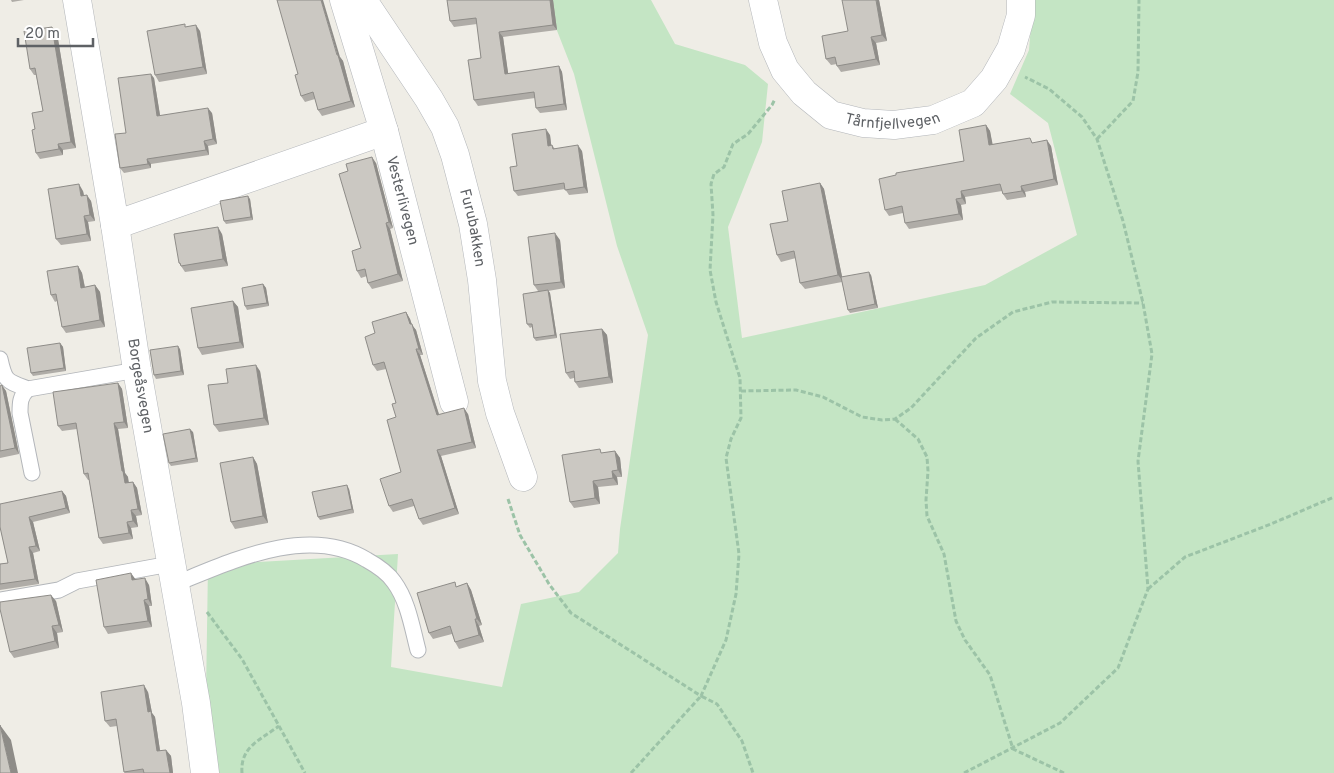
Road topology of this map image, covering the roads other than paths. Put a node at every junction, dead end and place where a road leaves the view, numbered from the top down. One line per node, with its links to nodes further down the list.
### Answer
1 (77, 0): 7 (street, Borgeåsvegen)
2 (344, 0): 6 (street, Vesterlivegen)
3 (360, 0): 13 (street, Furubakken)
4 (763, 0): 5 (street, Tårnfjellvegen)
5 (1021, 0)
6 (384, 131): 7 (street); 11 (street, Vesterlivegen)
7 (115, 225): 9 (street, Borgeåsvegen)
8 (0, 359): 10 (lane)
9 (137, 370): 10 (lane); 14 (street, Borgeåsvegen)
10 (28, 389): 12 (lane)
11 (454, 402)
12 (32, 473)
13 (515, 488)
14 (172, 574): 15 (lane); 16 (lane); 17 (street, Borgeåsvegen)
15 (0, 600)
16 (418, 650)
17 (205, 773)

